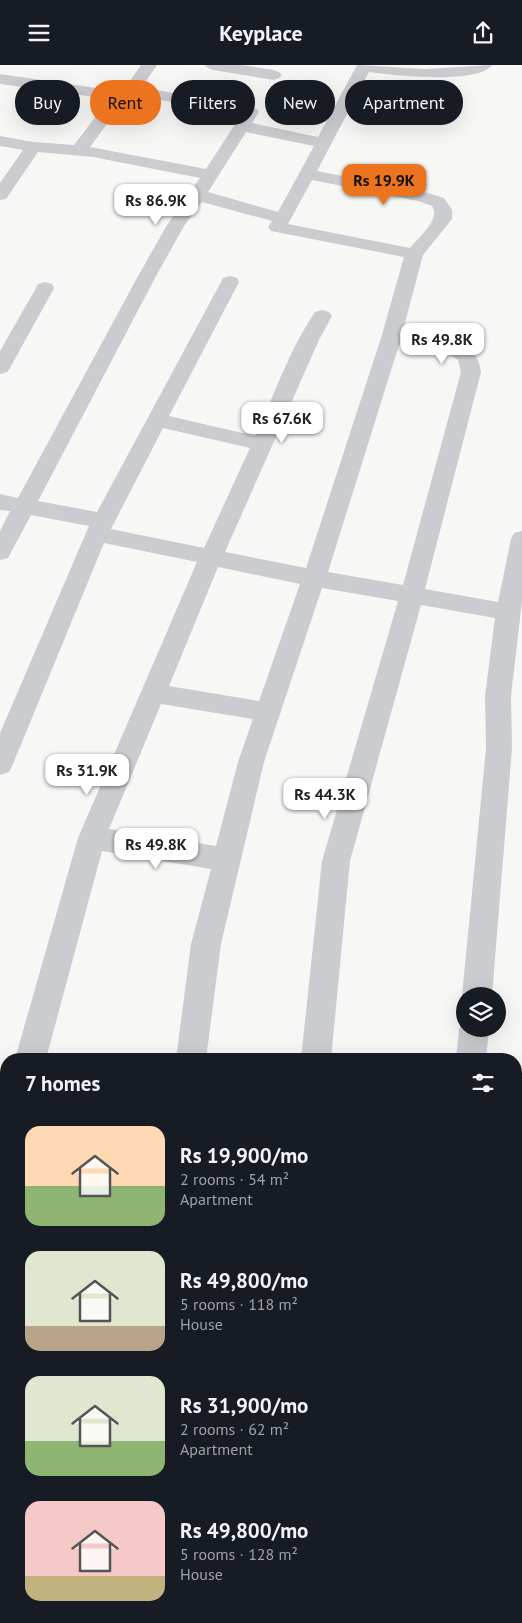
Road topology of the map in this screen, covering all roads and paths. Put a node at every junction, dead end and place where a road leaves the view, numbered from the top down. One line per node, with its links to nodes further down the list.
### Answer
1 (149, 65): 7 (street)
2 (212, 65): 5 (street)
3 (484, 65): 4 (street)
4 (364, 66): 13 (street)
5 (277, 70): 9 (street)
6 (4, 76): 8 (street)
7 (137, 80)
8 (90, 88)
9 (255, 106): 13 (street)
10 (100, 125): 15 (street)
11 (243, 125): 17 (street)
12 (0, 141): 14 (street)
13 (322, 143): 16 (street)
14 (33, 147): 15 (street); 18 (street)
15 (79, 150): 17 (street)
16 (307, 174): 20 (street); 21 (street)
17 (212, 175): 19 (street)
18 (0, 195)
19 (198, 195): 20 (street); 30 (street)
20 (283, 219): 21 (street)
21 (414, 254): 25 (street)
22 (230, 282): 27 (street)
23 (45, 288): 26 (street)
24 (322, 316): 28 (street)
25 (391, 338): 35 (street); 36 (street)
26 (0, 368)
27 (156, 420): 28 (street); 31 (street)
28 (262, 443): 34 (street)
29 (0, 502): 30 (street)
30 (24, 506): 31 (street); 33 (street)
31 (100, 528): 34 (street); 40 (street)
32 (522, 539): 37 (street)
33 (0, 552)
34 (211, 557): 35 (street); 38 (street)
35 (314, 578): 36 (street); 39 (street)
36 (412, 595): 37 (street); 47 (street)
37 (508, 612): 43 (street)
38 (154, 693): 39 (street); 41 (street)
39 (268, 713): 42 (street)
40 (0, 764)
41 (92, 838): 42 (street); 45 (street)
42 (227, 860): 46 (street)
43 (478, 987)
44 (473, 1037): 48 (street)
45 (32, 1053)
46 (192, 1053)
47 (317, 1053)
48 (472, 1053)

